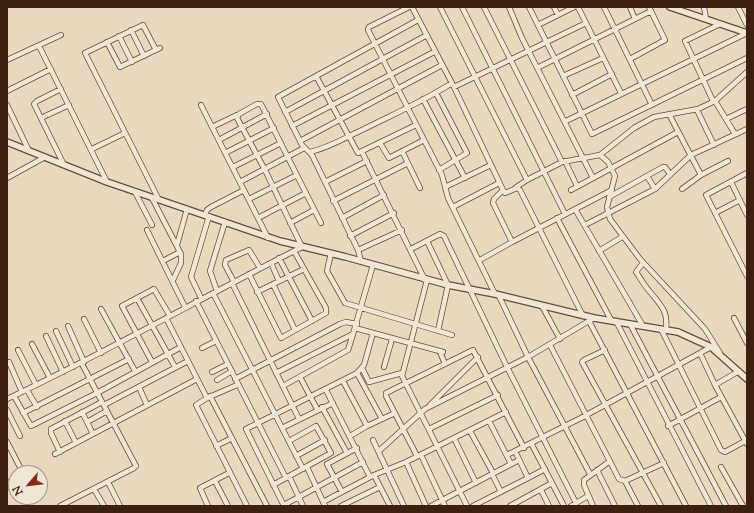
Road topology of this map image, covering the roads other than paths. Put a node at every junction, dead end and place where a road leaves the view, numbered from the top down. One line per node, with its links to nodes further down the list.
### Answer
1 (410, 7): 19 (street); 33 (street)
2 (440, 7): 55 (street)
3 (462, 7): 48 (street)
4 (484, 7): 42 (street)
5 (509, 7): 35 (street)
6 (530, 7): 22 (street)
7 (554, 7): 16 (street)
8 (574, 7): 16 (street)
9 (578, 7): 20 (street)
10 (604, 7): 25 (street)
11 (630, 7): 17 (street)
12 (670, 7): 18 (street)
13 (704, 7): 18 (street)
14 (738, 7): 23 (street)
15 (650, 9): 17 (street); 40 (street)
16 (558, 15): 22 (street)
17 (635, 19): 25 (street)
18 (706, 19): 21 (street)
19 (418, 20): 28 (street); 33 (street)
20 (586, 23): 30 (street); 32 (street)
21 (720, 24): 26 (street); 44 (street)
22 (538, 25): 32 (street)
23 (747, 25)
24 (131, 30): 29 (street); 37 (street); 37 (street)
25 (615, 30): 30 (street); 40 (street)
26 (747, 33): 44 (street)
27 (61, 35): 34 (street)
28 (427, 35): 36 (street); 39 (street)
29 (118, 36): 31 (street); 46 (street)
30 (595, 40): 38 (street); 43 (street)
31 (107, 42): 46 (street); 93 (street)
32 (546, 42): 35 (street); 43 (street)
33 (375, 44): 39 (street); 54 (street)
34 (39, 46): 41 (street); 50 (street)
35 (528, 51): 42 (street); 49 (street)
36 (434, 52): 47 (street); 52 (street)
37 (144, 56): 46 (street)
38 (603, 58): 53 (street); 56 (street)
39 (382, 59): 52 (street); 62 (street)
40 (630, 59): 58 (street)
41 (7, 60)
42 (511, 60): 48 (street); 119 (street)
43 (555, 60): 49 (street); 56 (street)
44 (694, 60): 57 (street); 58 (street)
45 (746, 61): 57 (street)
46 (132, 62)
47 (442, 65): 59 (street); 61 (street)
48 (493, 68): 55 (street); 128 (street)
49 (537, 68): 85 (street)
50 (51, 69): 60 (street); 63 (street)
51 (747, 72): 68 (street)
52 (391, 74): 61 (street); 72 (street)
53 (612, 74): 65 (street); 66 (street)
54 (316, 76): 62 (street); 77 (street)
55 (476, 76): 59 (street); 138 (street)
56 (563, 76): 66 (street)
57 (703, 80): 68 (street); 73 (street)
58 (643, 84): 65 (street); 73 (street)
59 (453, 85): 64 (street); 123 (street)
60 (61, 89): 70 (street); 82 (street)
61 (398, 89): 74 (street); 84 (street)
62 (323, 90): 72 (street); 77 (street)
63 (7, 91)
64 (436, 93): 67 (street); 118 (street)
65 (621, 93): 79 (street)
66 (572, 95): 79 (street)
67 (423, 99): 74 (street); 118 (street)
68 (714, 101): 76 (street); 83 (street)
69 (7, 105): 106 (street)
70 (69, 105): 82 (street); 105 (street)
71 (202, 105): 88 (street)
72 (331, 105): 84 (street); 87 (street)
73 (652, 105): 79 (street)
74 (407, 108): 86 (street); 95 (street)
75 (747, 109): 83 (street)
76 (697, 110): 80 (street); 103 (street)
77 (285, 112): 87 (street)
78 (267, 114): 81 (street); 89 (street); 90 (street)
79 (582, 114): 85 (street)
80 (669, 114): 92 (street); 112 (street)
81 (237, 115): 88 (street); 89 (street)
82 (41, 118): 122 (street)
83 (726, 119): 94 (street)
84 (340, 120): 95 (street); 98 (street)
85 (566, 121): 116 (street)
86 (416, 125): 97 (street); 102 (street)
87 (292, 126): 98 (street)
88 (212, 127): 96 (street)
89 (242, 128): 96 (street); 100 (street)
90 (274, 128): 100 (street); 101 (street)
91 (747, 129): 94 (street)
92 (678, 132): 113 (street); 125 (street)
93 (125, 133): 105 (street); 159 (street)
94 (735, 134): 103 (street)
95 (348, 136): 108 (street); 109 (street)
96 (219, 140): 110 (street)
97 (424, 140): 107 (street); 127 (street)
98 (300, 141): 104 (street)
99 (7, 142): 106 (street)
100 (250, 142): 110 (street); 111 (street)
101 (281, 143): 111 (street); 115 (street)
102 (380, 143): 107 (street); 109 (street)
103 (714, 145): 113 (street)
104 (304, 148): 108 (street); 115 (street)
105 (92, 149): 139 (street)
106 (29, 151): 114 (street)
107 (402, 151): 121 (street)
108 (310, 152): 141 (street)
109 (362, 152): 117 (street)
110 (225, 153): 124 (street)
111 (257, 155): 124 (street); 126 (street)
112 (600, 155): 116 (street); 125 (street)
113 (691, 155): 130 (street); 132 (street)
114 (45, 157): 122 (street); 134 (street)
115 (288, 157): 126 (street); 131 (street)
116 (584, 158): 119 (street); 136 (street)
117 (367, 161): 137 (street); 141 (street)
118 (456, 161): 127 (street); 135 (street)
119 (563, 161): 128 (street); 144 (street)
120 (728, 161): 132 (street)
121 (408, 163): 137 (street); 147 (street)
122 (64, 165): 139 (street)
123 (491, 165): 135 (street); 143 (street)
124 (233, 167): 140 (street)
125 (612, 168): 136 (street); 154 (street)
126 (265, 170): 140 (street); 146 (street)
127 (439, 170): 145 (street)
128 (544, 171): 138 (street); 170 (street)
129 (747, 173): 142 (street)
130 (670, 174): 133 (street); 149 (street)
131 (297, 175): 146 (street); 156 (street)
132 (701, 175): 150 (street)
133 (647, 176): 149 (street); 158 (street)
134 (7, 178)
135 (465, 178): 145 (street)
136 (593, 178): 144 (street)
137 (376, 179): 157 (street); 162 (street)
138 (527, 180): 148 (street)
139 (107, 182): 155 (street)
140 (240, 182): 151 (street)
141 (325, 182): 162 (street)
142 (731, 182): 161 (street); 169 (street)
143 (500, 183): 152 (street); 164 (street)
144 (578, 186): 153 (street)
145 (445, 187): 164 (street)
146 (273, 188): 160 (street); 163 (street)
147 (420, 188)
148 (515, 189): 152 (street); 182 (street)
149 (655, 189): 171 (street)
150 (682, 189)
151 (244, 190): 160 (street); 173 (street)
152 (503, 190): 189 (street)
153 (571, 190)
154 (612, 190): 158 (street); 166 (street)
155 (135, 192): 159 (street); 180 (street)
156 (306, 193): 163 (street); 167 (street)
157 (384, 195): 168 (street); 175 (street)
158 (609, 197): 171 (street)
159 (156, 199): 165 (street); 190 (street)
160 (249, 200): 174 (street)
161 (740, 200): 169 (street); 172 (street)
162 (333, 201): 175 (street)
163 (282, 205): 174 (street); 179 (street)
164 (453, 206): 199 (street)
165 (187, 209): 173 (street); 190 (street)
166 (575, 209): 170 (street); 181 (street)
167 (314, 210): 178 (street); 179 (street)
168 (394, 213): 184 (street); 185 (street)
169 (715, 213): 209 (street)
170 (565, 214): 176 (street)
171 (608, 214): 181 (street); 186 (street)
172 (747, 215)
173 (207, 216): 177 (street); 221 (street)
174 (258, 218): 187 (street)
175 (342, 218): 185 (street)
176 (557, 218): 182 (street); 233 (street)
177 (225, 222): 187 (street); 217 (street)
178 (320, 222)
179 (290, 223): 191 (street)
180 (152, 225)
181 (585, 225): 195 (street)
182 (539, 228): 189 (street); 227 (street)
183 (146, 230): 200 (street)
184 (402, 230): 192 (street); 193 (street)
185 (350, 236): 193 (street)
186 (622, 237): 195 (street); 203 (street)
187 (268, 238): 191 (street)
188 (427, 241): 192 (street); 215 (street); 216 (street)
189 (512, 242): 199 (street)
190 (177, 245): 196 (street)
191 (302, 247): 194 (street); 197 (street)
192 (411, 249): 211 (street)
193 (358, 250): 201 (street)
194 (294, 251): 198 (street); 206 (street)
195 (599, 251): 239 (street)
196 (180, 252): 200 (street); 210 (street)
197 (331, 253): 201 (street); 226 (street)
198 (279, 258): 202 (street); 208 (street)
199 (480, 260): 219 (street)
200 (163, 261): 210 (street)
201 (361, 261): 204 (street)
202 (270, 263): 205 (street); 212 (street)
203 (643, 263): 241 (street); 264 (street)
204 (374, 265): 211 (street); 226 (street)
205 (260, 268): 207 (street); 213 (street)
206 (304, 269): 208 (street); 232 (street)
207 (249, 274): 213 (street); 218 (street)
208 (289, 276): 212 (street); 232 (street)
209 (747, 276)
210 (173, 280): 224 (street)
211 (426, 280): 215 (street); 234 (street)
212 (279, 281): 214 (street)
213 (233, 282): 217 (street); 272 (street)
214 (272, 284): 218 (street); 240 (street)
215 (448, 285): 216 (street); 243 (street)
216 (470, 289): 219 (street); 280 (street)
217 (215, 292): 221 (street); 284 (street)
218 (257, 292): 240 (street)
219 (497, 295): 223 (street); 267 (street)
220 (137, 298): 228 (street); 236 (street); 245 (street)
221 (201, 298): 222 (street)
222 (196, 301): 224 (street); 251 (street)
223 (542, 306): 227 (street); 250 (street)
224 (185, 307): 228 (street)
225 (101, 309): 252 (street)
226 (361, 309): 234 (street); 238 (street)
227 (583, 316): 231 (street)
228 (168, 317): 236 (street); 257 (street)
229 (734, 318): 254 (street)
230 (84, 319): 262 (street)
231 (592, 320): 233 (street); 250 (street); 261 (street)
232 (312, 321): 240 (street)
233 (614, 321): 235 (street); 301 (street)
234 (416, 324): 243 (street); 253 (street)
235 (630, 324): 239 (street); 292 (street)
236 (153, 325): 245 (street); 265 (street)
237 (68, 326): 273 (street)
238 (356, 326): 244 (street); 246 (street); 272 (street)
239 (643, 326): 241 (street)
240 (296, 330)
241 (663, 330): 258 (street); 276 (street)
242 (56, 331): 277 (street)
243 (438, 331): 247 (street)
244 (373, 333): 249 (street); 281 (street)
245 (136, 334): 252 (street); 271 (street)
246 (353, 334): 288 (street); 293 (street)
247 (452, 335)
248 (46, 336): 286 (street)
249 (392, 338): 253 (street); 279 (street)
250 (560, 339): 256 (street)
251 (216, 341): 259 (street); 274 (street)
252 (119, 343): 262 (street); 268 (street)
253 (410, 343): 275 (street); 290 (street)
254 (747, 343)
255 (32, 344): 294 (street)
256 (550, 345): 267 (street); 338 (street)
257 (181, 347): 265 (street); 269 (street)
258 (711, 347): 263 (street); 264 (street)
259 (202, 348)
260 (18, 350): 303 (street)
261 (605, 350): 312 (street); 322 (street)
262 (101, 353): 273 (street)
263 (700, 353): 276 (street); 305 (street)
264 (720, 353): 285 (street)
265 (168, 354): 271 (street); 278 (street)
266 (478, 357): 275 (street); 291 (street); 308 (street)
267 (528, 357): 280 (street); 348 (street)
268 (129, 358): 282 (street); 298 (street)
269 (188, 360): 278 (street); 296 (street)
270 (9, 362): 310 (street)
271 (152, 362): 282 (street)
272 (269, 362): 284 (street); 288 (street)
273 (83, 363): 277 (street); 298 (street)
274 (228, 364): 283 (street); 287 (street)
275 (445, 364): 302 (street)
276 (678, 364): 292 (street); 329 (street)
277 (73, 367): 286 (street)
278 (175, 367): 307 (street)
279 (384, 367)
280 (507, 367): 291 (street); 357 (street)
281 (362, 368): 289 (street); 290 (street)
282 (135, 371): 311 (street)
283 (232, 371): 297 (street); 299 (street)
284 (252, 371): 297 (street); 337 (street)
285 (739, 371): 295 (street); 305 (street)
286 (63, 372): 294 (street)
287 (212, 372)
288 (276, 373): 306 (street)
289 (357, 373): 300 (street); 339 (street)
290 (402, 373): 302 (street)
291 (488, 376): 313 (street); 314 (street)
292 (656, 376): 301 (street); 341 (street)
293 (300, 377): 306 (street); 316 (street)
294 (50, 378): 303 (street)
295 (747, 378)
296 (197, 379): 317 (street); 323 (street)
297 (235, 379): 304 (street)
298 (90, 380): 311 (street); 325 (street)
299 (217, 380)
300 (343, 381): 309 (street); 347 (street)
301 (646, 382): 312 (street); 349 (street)
302 (405, 384): 333 (street); 336 (street)
303 (36, 385): 310 (street)
304 (237, 385): 317 (street); 346 (street)
305 (715, 385): 318 (street)
306 (283, 386): 324 (street)
307 (139, 387): 321 (street); 323 (street)
308 (447, 388): 313 (street); 328 (street)
309 (326, 390): 316 (street); 320 (street)
310 (25, 391): 315 (street); 325 (street)
311 (97, 393): 321 (street); 335 (street)
312 (626, 393): 322 (street); 382 (street)
313 (453, 395): 328 (street)
314 (498, 395): 334 (street); 352 (street)
315 (14, 396): 319 (street); 335 (street)
316 (311, 396): 324 (street); 327 (street)
317 (208, 397): 358 (street); 367 (street)
318 (721, 397): 329 (street); 364 (street)
319 (7, 399)
320 (333, 403): 326 (street); 356 (street)
321 (103, 404): 331 (street); 332 (street)
322 (606, 404): 338 (street); 392 (street)
323 (147, 405): 345 (street)
324 (292, 405): 337 (street); 340 (street)
325 (36, 407): 335 (street)
326 (322, 407): 327 (street); 373 (street)
327 (317, 409): 340 (street)
328 (425, 409): 333 (street)
329 (700, 409): 341 (street); 364 (street)
330 (7, 410): 355 (street)
331 (107, 411): 344 (street); 345 (street)
332 (82, 412): 342 (street); 344 (street)
333 (420, 412): 351 (street); 352 (street)
334 (506, 412): 343 (street); 370 (street)
335 (23, 413)
336 (395, 413): 339 (street); 351 (street)
337 (275, 414): 346 (street); 350 (street)
338 (586, 415): 348 (street); 379 (street)
339 (382, 418): 347 (street)
340 (299, 419): 350 (street)
341 (681, 419): 349 (street); 445 (street)
342 (65, 421): 365 (street); 365 (street)
343 (489, 421): 353 (street); 374 (street)
344 (87, 422): 354 (street)
345 (114, 423): 354 (street); 401 (street)
346 (257, 424): 396 (street); 404 (street)
347 (367, 426): 356 (street)
348 (564, 426): 357 (street); 394 (street)
349 (668, 426): 444 (street)
350 (282, 428): 362 (street)
351 (404, 428): 371 (street); 376 (street)
352 (429, 429): 368 (street)
353 (470, 431): 359 (street); 393 (street)
354 (93, 434): 365 (street)
355 (20, 436)
356 (350, 436): 369 (street)
357 (543, 437): 366 (street); 420 (street)
358 (232, 438): 367 (street); 427 (street)
359 (454, 438): 368 (street); 402 (street)
360 (325, 440): 362 (street); 375 (street); 377 (street)
361 (373, 440): 371 (street)
362 (288, 441): 375 (street)
363 (7, 442): 385 (street)
364 (746, 442)
365 (76, 443)
366 (531, 443): 370 (street); 389 (street)
367 (216, 446): 391 (street)
368 (438, 446): 376 (street); 409 (street)
369 (357, 448): 373 (street); 380 (street)
370 (524, 448): 372 (street)
371 (379, 451): 388 (street)
372 (515, 451): 374 (street); 378 (street)
373 (347, 453): 383 (street)
374 (507, 455): 384 (street)
375 (296, 456): 387 (street)
376 (419, 456): 381 (street); 414 (street)
377 (323, 458): 383 (street); 387 (street)
378 (519, 460): 384 (street); 398 (street)
379 (610, 461): 390 (street); 400 (street)
380 (363, 462): 395 (street); 397 (street)
381 (406, 462): 388 (street); 431 (street)
382 (664, 463): 392 (street); 443 (street)
383 (327, 464): 397 (street)
384 (511, 464): 393 (street)
385 (19, 465)
386 (721, 467): 446 (street)
387 (305, 468): 396 (street); 405 (street)
388 (388, 469): 395 (street); 430 (street)
389 (545, 469): 398 (street); 403 (street)
390 (597, 470): 394 (street); 440 (street)
391 (229, 473): 399 (street); 426 (street)
392 (642, 473): 400 (street); 442 (street)
393 (492, 474): 402 (street); 411 (street)
394 (590, 474): 413 (street)
395 (372, 476): 406 (street); 410 (street)
396 (288, 477): 404 (street); 412 (street)
397 (334, 478): 405 (street); 410 (street)
398 (528, 478): 411 (street)
399 (215, 481): 424 (street); 425 (street)
400 (625, 481): 441 (street)
401 (108, 482): 407 (street); 423 (street)
402 (476, 483): 409 (street)
403 (552, 483): 408 (street); 438 (street)
404 (273, 485): 418 (street)
405 (316, 487): 412 (street); 416 (street)
406 (380, 487): 419 (street); 429 (street)
407 (94, 489): 415 (street); 422 (street)
408 (540, 490): 417 (street); 437 (street)
409 (460, 491): 414 (street); 434 (street)
410 (342, 492): 416 (street)
411 (501, 492): 435 (street)
412 (298, 496): 418 (street); 428 (street)
413 (588, 496): 420 (street); 439 (street)
414 (442, 501): 432 (street); 433 (street)
415 (71, 504): 421 (street)
416 (324, 504)
417 (521, 504): 436 (street)
418 (284, 505)
419 (387, 505)
420 (573, 505)
421 (60, 506)
422 (104, 506)
423 (120, 506)
424 (208, 506)
425 (228, 506)
426 (247, 506)
427 (267, 506)
428 (303, 506)
429 (341, 506)
430 (404, 506)
431 (426, 506)
432 (431, 506)
433 (445, 506)
434 (467, 506)
435 (473, 506)
436 (510, 506)
437 (549, 506)
438 (564, 506)
439 (593, 506)
440 (615, 506)
441 (638, 506)
442 (661, 506)
443 (686, 506)
444 (711, 506)
445 (726, 506)
446 (743, 506)

